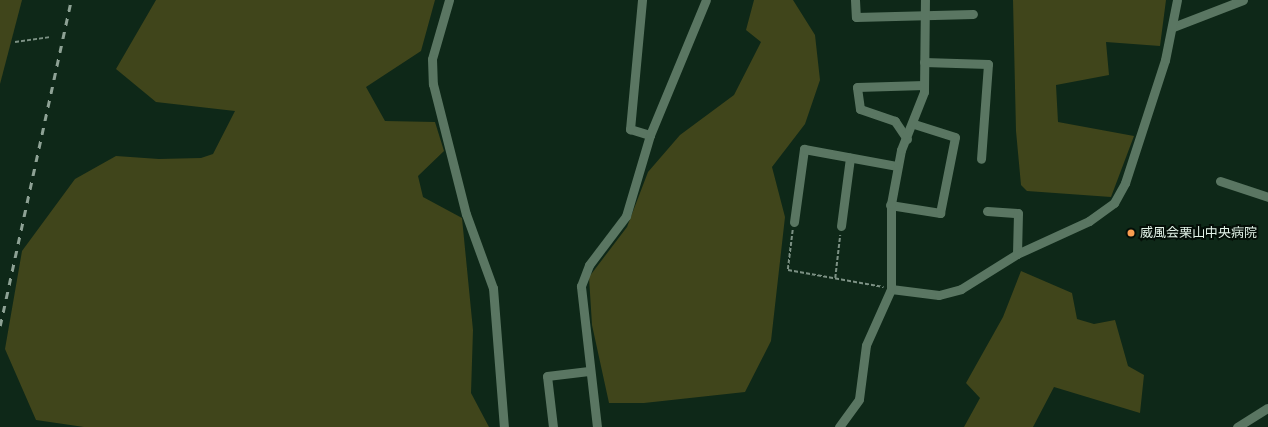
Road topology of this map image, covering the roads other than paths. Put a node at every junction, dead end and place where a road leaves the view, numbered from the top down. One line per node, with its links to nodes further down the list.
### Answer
1 (449, 0): 29 (street)
2 (642, 0): 14 (street)
3 (706, 0): 14 (street)
4 (855, 0): 9 (street)
5 (925, 0): 9 (street)
6 (1176, 0): 10 (street)
7 (1243, 0): 10 (street)
8 (973, 14): 9 (street)
9 (925, 15): 11 (street)
10 (1173, 27): 25 (street)
11 (924, 62): 12 (street); 17 (street)
12 (924, 85): 13 (street); 15 (street)
13 (914, 124): 15 (street); 21 (street)
14 (650, 135): 27 (street)
15 (907, 139): 18 (street)
16 (850, 158): 18 (street); 23 (street); 24 (street)
17 (981, 160)
18 (897, 166): 21 (street)
19 (1220, 182): 20 (street)
20 (1268, 197)
21 (890, 205): 26 (street)
22 (987, 211): 25 (street)
23 (794, 222)
24 (841, 226)
25 (1017, 254): 26 (street)
26 (891, 289): 32 (street)
27 (589, 371): 30 (street); 31 (street)
28 (1268, 408): 33 (street)
29 (504, 427)
30 (553, 427)
31 (597, 427)
32 (839, 427)
33 (1237, 427)

